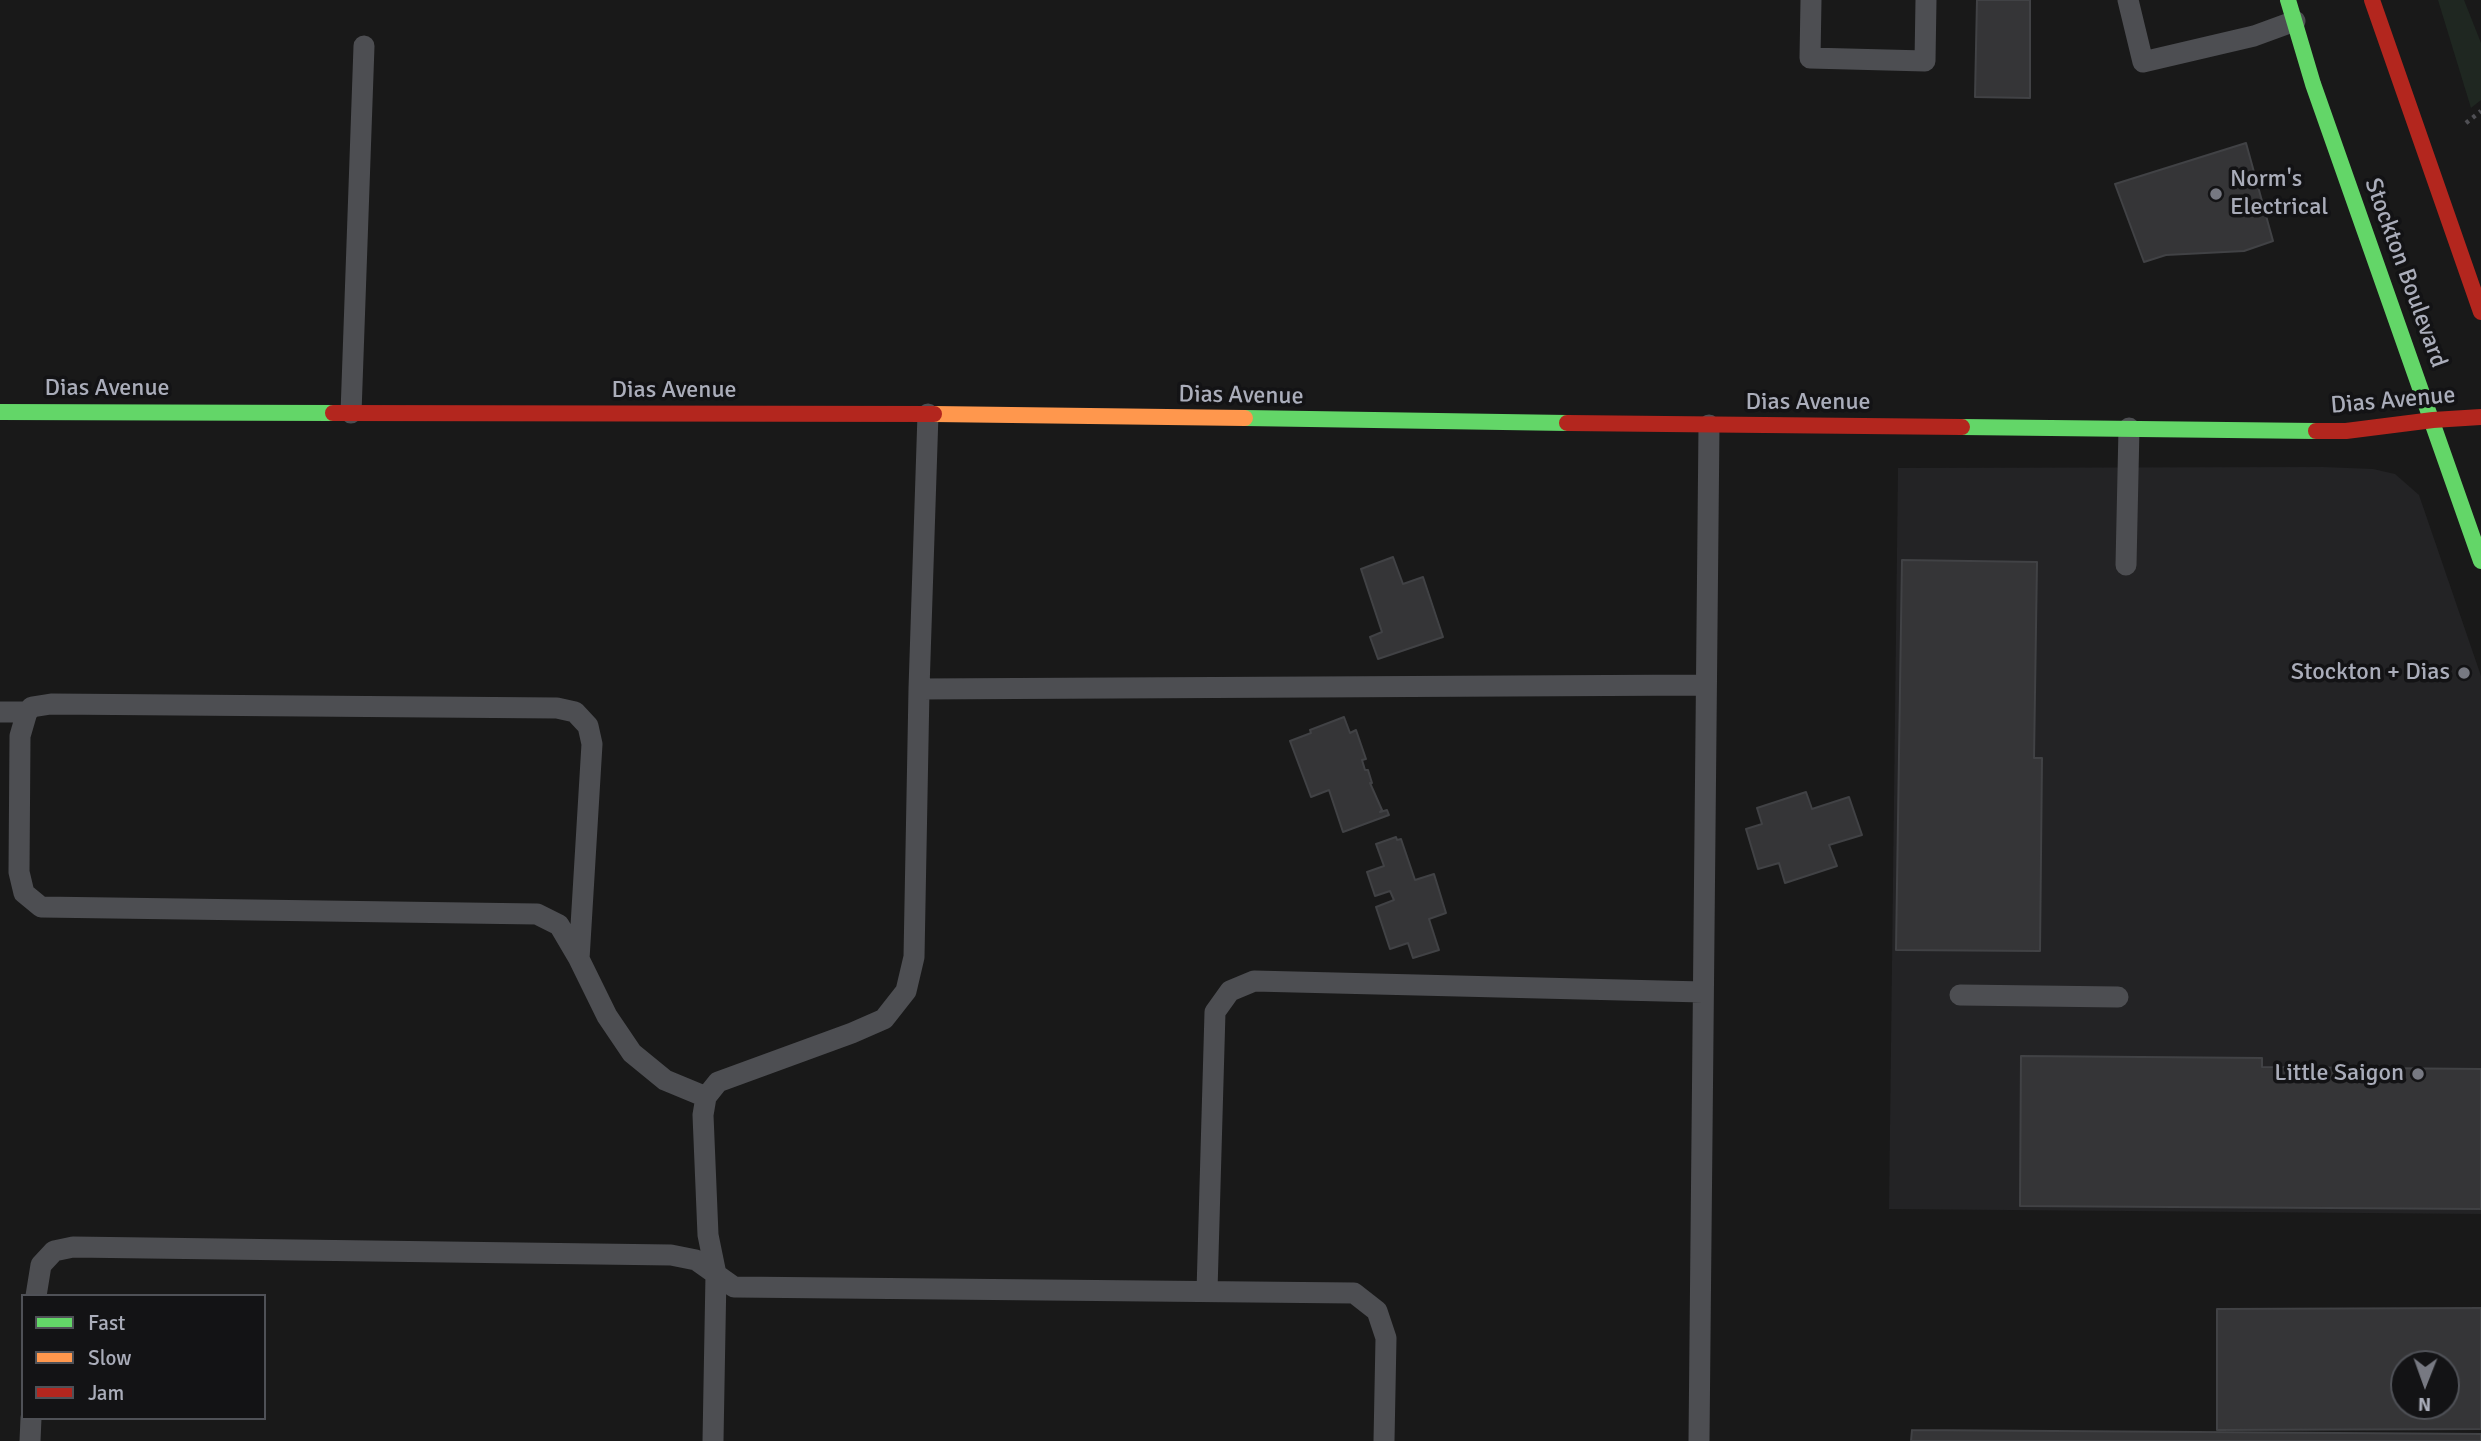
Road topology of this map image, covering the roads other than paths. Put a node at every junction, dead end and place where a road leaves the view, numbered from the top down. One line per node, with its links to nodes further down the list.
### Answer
1 (1811, 0): 2 (lane)
2 (1926, 0)
3 (2128, 0): 6 (lane)
4 (2288, 0): 6 (street, Stockton Boulevard)
5 (2372, 0): 8 (street)
6 (2295, 21): 13 (street, Stockton Boulevard)
7 (363, 46): 10 (lane)
8 (2481, 312)
9 (0, 412): 10 (street, Dias Avenue)
10 (351, 413): 11 (street, Dias Avenue)
11 (928, 414): 14 (street, Dias Avenue); 19 (lane)
12 (2481, 417): 13 (street, Dias Avenue)
13 (2433, 420): 15 (street, Dias Avenue); 16 (street, Stockton Boulevard)
14 (1709, 425): 15 (street, Dias Avenue); 18 (lane)
15 (2129, 428): 17 (lane)
16 (2481, 561)
17 (2126, 565)
18 (1706, 685): 19 (lane); 23 (lane)
19 (919, 689): 26 (lane)
20 (0, 712): 21 (lane)
21 (27, 712): 22 (lane); 22 (lane)
22 (579, 959): 26 (lane)
23 (1703, 992): 28 (lane); 34 (lane)
24 (1960, 995): 25 (lane)
25 (2118, 997)
26 (706, 1097): 27 (lane)
27 (716, 1274): 28 (lane); 29 (lane); 32 (lane)
28 (1207, 1291): 33 (lane)
29 (36, 1294)
30 (31, 1420): 31 (lane)
31 (30, 1441)
32 (713, 1441)
33 (1384, 1441)
34 (1699, 1441)

